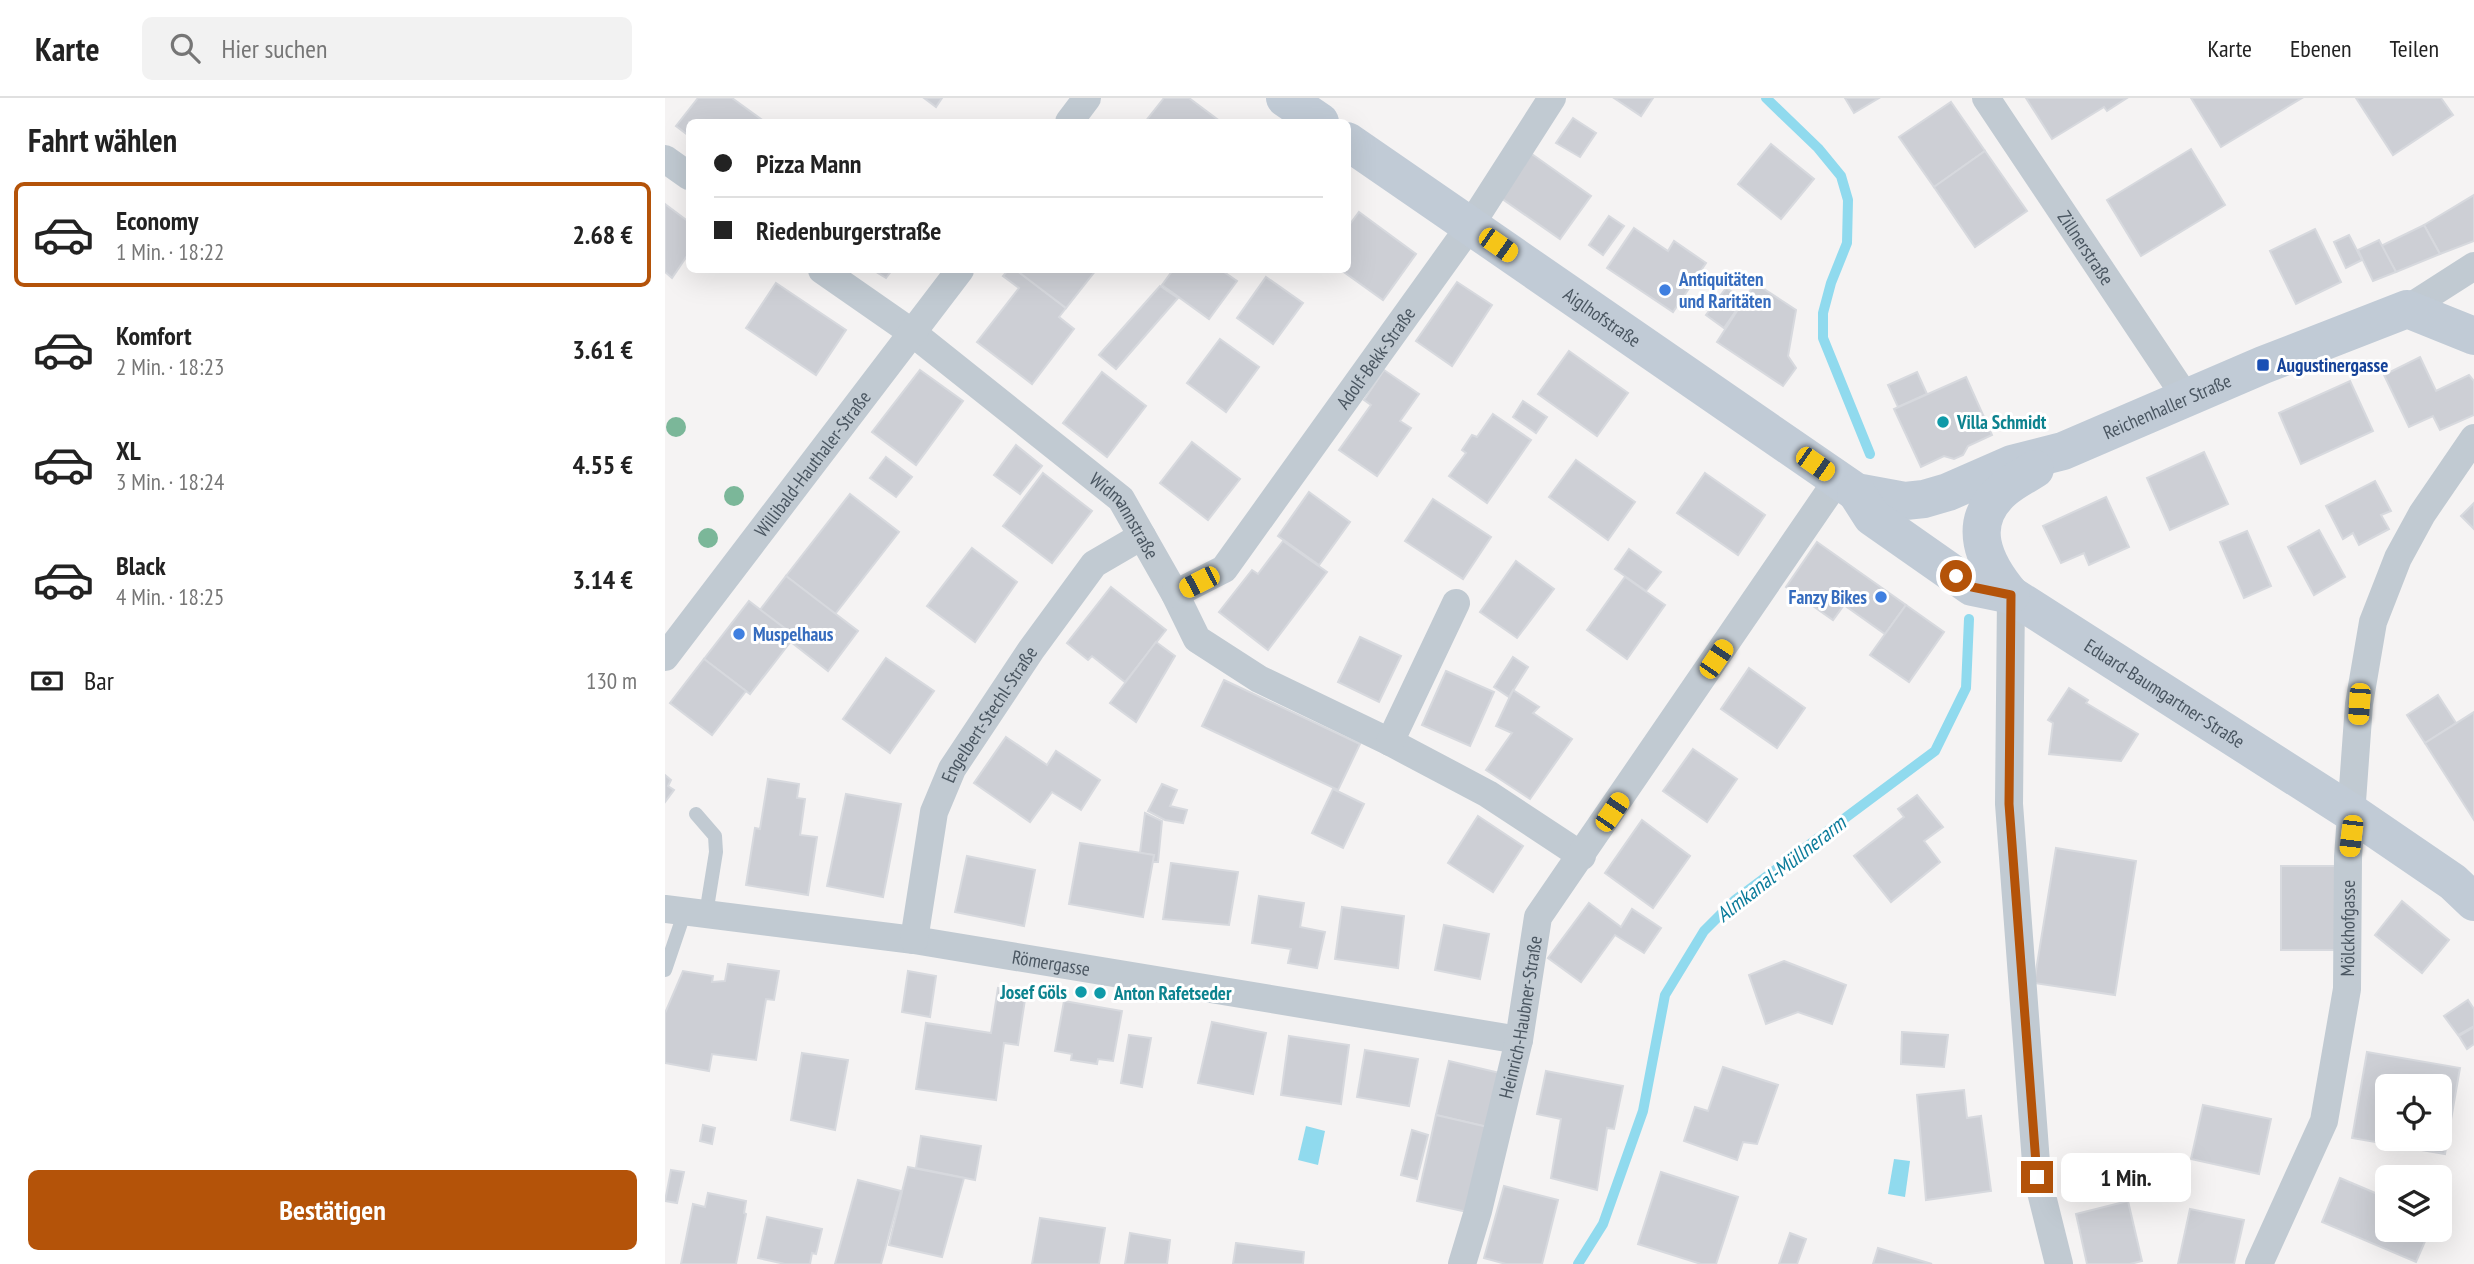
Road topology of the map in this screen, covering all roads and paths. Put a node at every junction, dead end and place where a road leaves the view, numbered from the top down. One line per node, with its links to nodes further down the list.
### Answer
1 (1087, 98): 5 (street)
2 (1285, 98): 6 (street)
3 (1552, 98): 10 (street, Adolf-Bekk-Straße)
4 (1986, 98): 17 (street, Zillnerstraße)
5 (1071, 119)
6 (1316, 119)
7 (1351, 144): 10 (street, Aiglhofstraße)
8 (665, 159): 9 (street)
9 (686, 174)
10 (1470, 226): 20 (street, Aiglhofstraße); 22 (street, Adolf-Bekk-Straße)
11 (2474, 266): 14 (street)
12 (827, 273): 15 (street, Widmannstraße)
13 (958, 273): 15 (street, Willibald-Hauthaler-Straße)
14 (2407, 309): 16 (street); 17 (street, Reichenhaller Straße)
15 (914, 334): 21 (street, Widmannstraße); 25 (street, Willibald-Hauthaler-Straße)
16 (2474, 337)
17 (2187, 399): 19 (street, Reichenhaller Straße)
18 (2474, 438): 27 (street, Mölckhofgasse)
19 (2063, 451): 20 (street, Reichenhaller Straße); 23 (street)
20 (1847, 486): 23 (street, Eduard-Baumgartner-Straße); 29 (street, Heinrich-Haubner-Straße)
21 (1142, 536): 22 (street, Widmannstraße); 32 (street, Engelbert-Stechl-Straße)
22 (1175, 594): 26 (street, Widmannstraße)
23 (2011, 595): 27 (street, Eduard-Baumgartner-Straße); 36 (street)
24 (1457, 603): 26 (street)
25 (670, 639)
26 (1390, 742): 29 (street, Widmannstraße)
27 (2352, 813): 30 (street, Eduard-Baumgartner-Straße); 37 (street, Mölckhofgasse)
28 (696, 814): 31 (lane)
29 (1582, 856): 34 (street, Heinrich-Haubner-Straße)
30 (2474, 902)
31 (685, 911): 32 (street, Römergasse); 33 (lane)
32 (914, 940): 34 (street, Römergasse)
33 (665, 970)
34 (1519, 1040): 35 (street, Heinrich-Haubner-Straße)
35 (1462, 1264)
36 (2059, 1264)
37 (2259, 1264)

